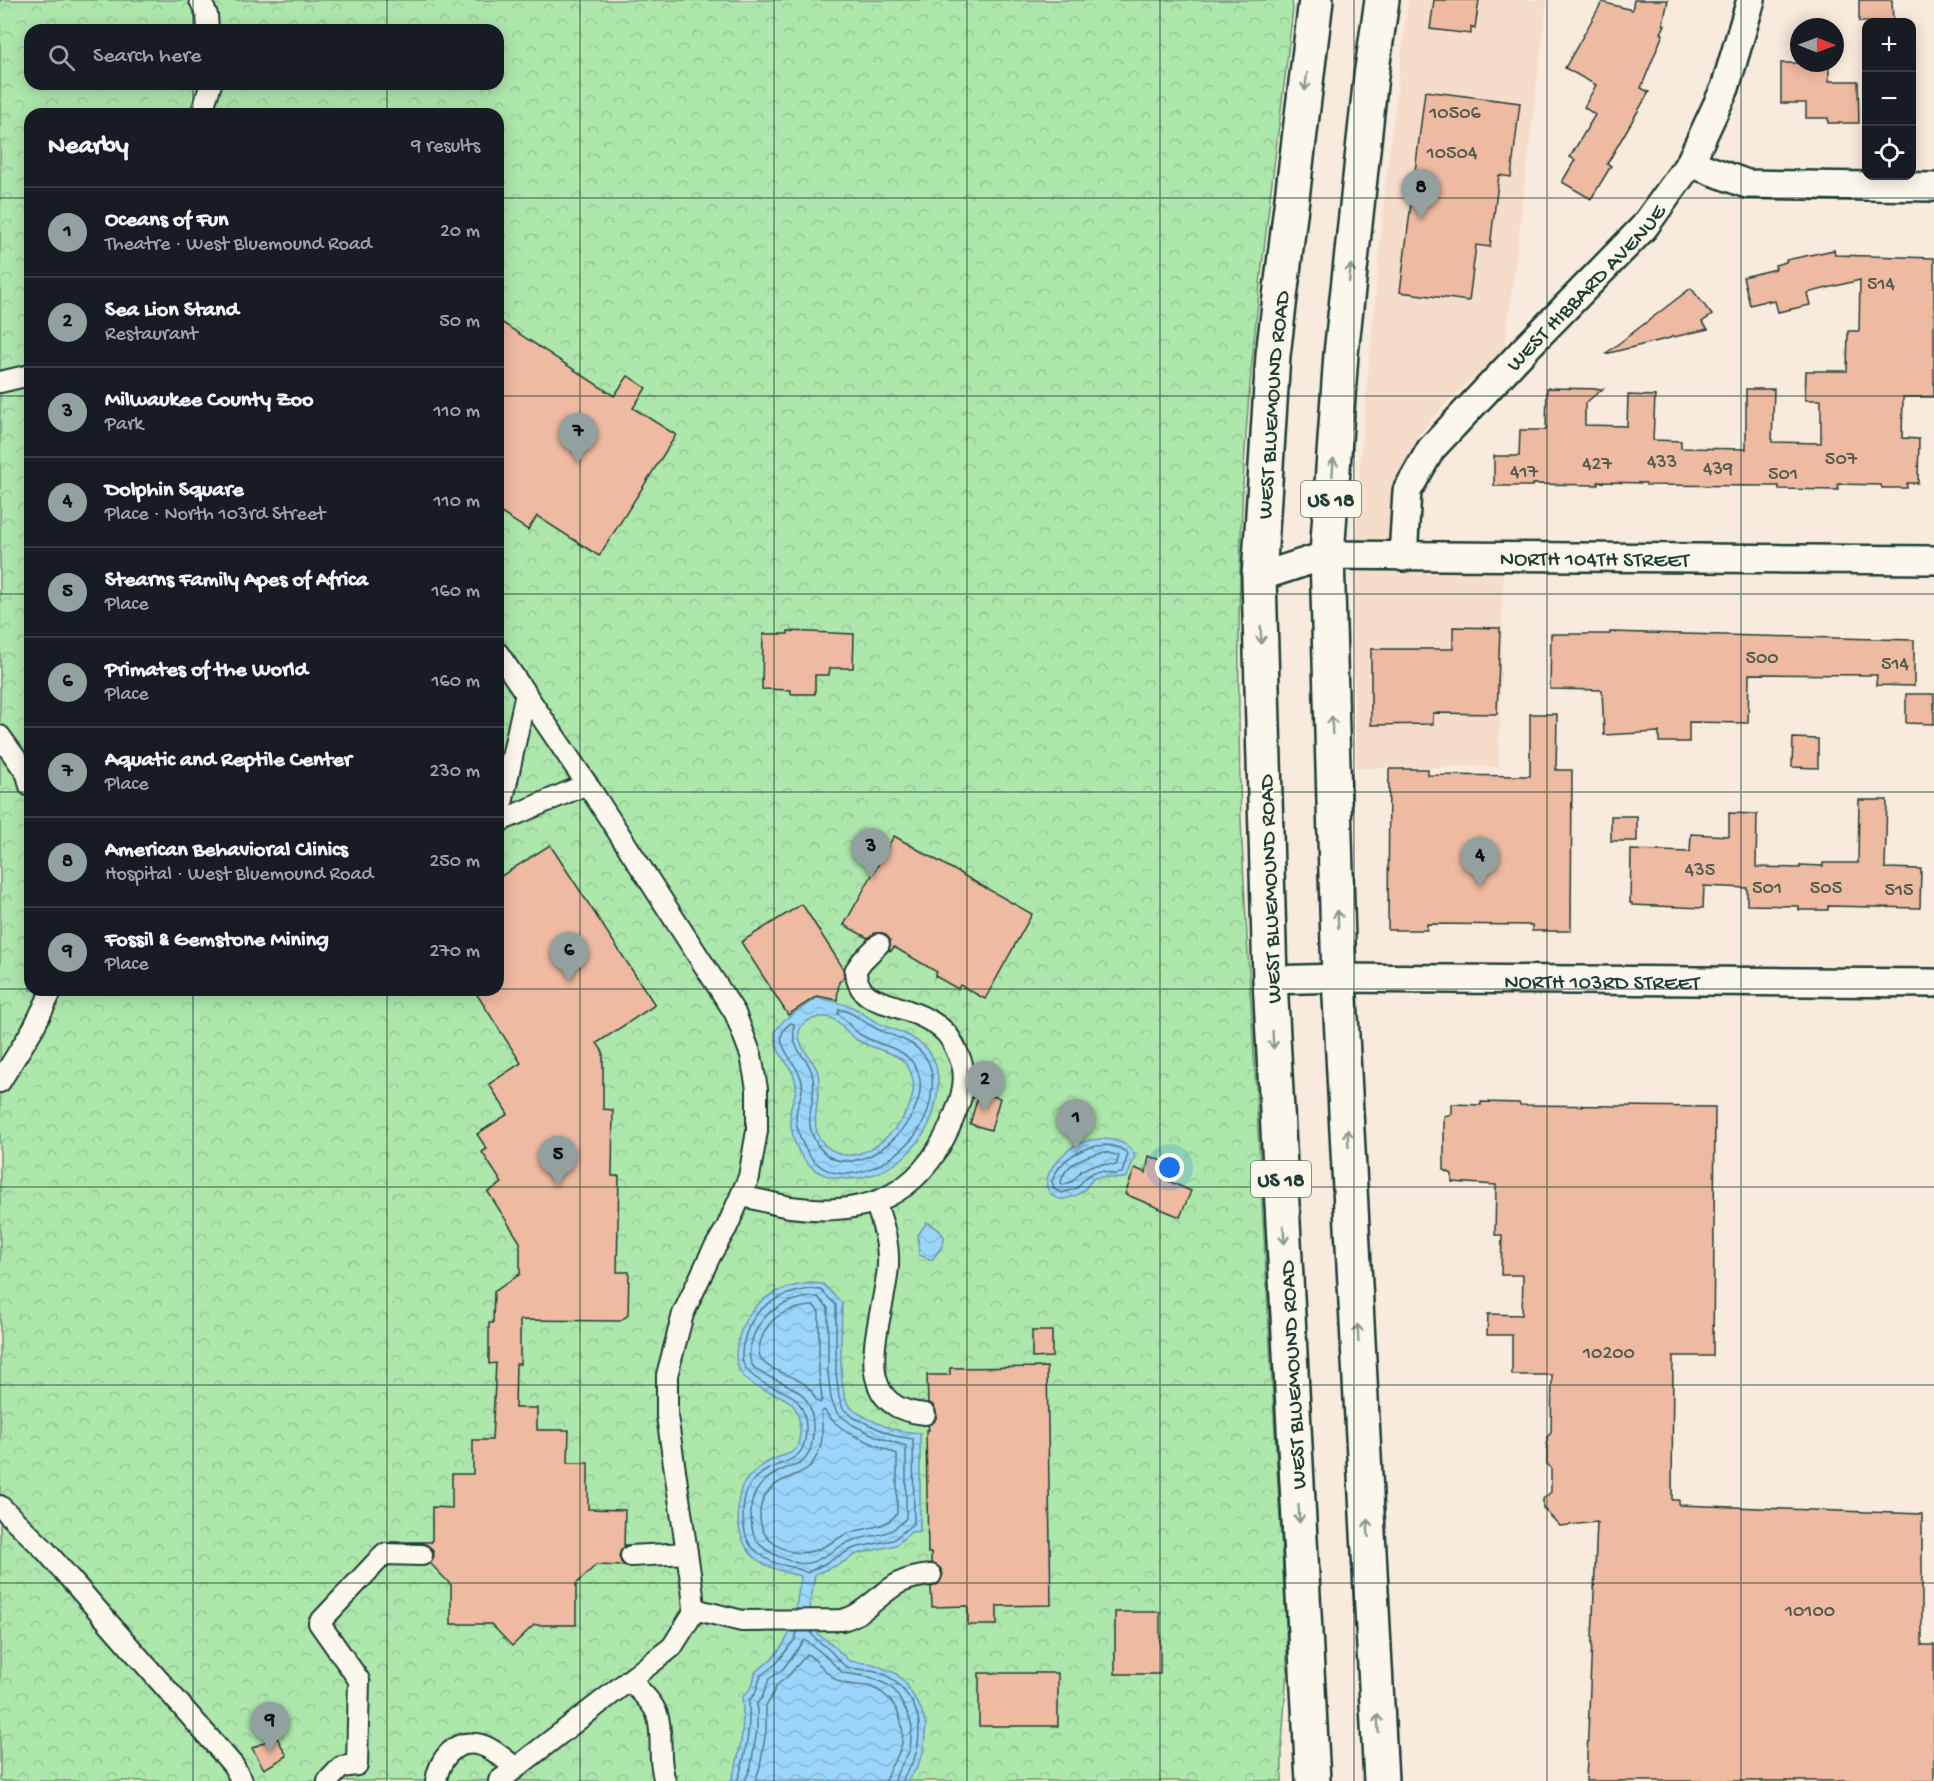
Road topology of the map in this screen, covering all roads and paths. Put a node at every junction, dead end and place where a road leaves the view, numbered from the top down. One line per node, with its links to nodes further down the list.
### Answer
1 (200, 0): 5 (street)
2 (1316, 0): 15 (main road, WEST BLUEMOUND ROAD / US 18, one-way to 15)
3 (1382, 0): 12 (main road, US 18, one-way to 3)
4 (1751, 0): 8 (street, WEST HIBBARD AVENUE)
5 (208, 24)
6 (209, 90): 7 (street)
7 (203, 108)
8 (1690, 164): 9 (street); 13 (street, WEST HIBBARD AVENUE)
9 (1934, 187)
10 (24, 376): 11 (street)
11 (0, 382)
12 (1327, 555): 13 (street, NORTH 104TH STREET); 15 (street, NORTH 104TH STREET); 24 (main road, US 18, one-way to 12)
13 (1403, 557): 14 (street, NORTH 104TH STREET)
14 (1934, 561)
15 (1259, 577): 25 (main road, WEST BLUEMOUND ROAD / US 18, one-way to 25)
16 (504, 662): 17 (street)
17 (526, 693): 20 (street); 21 (street)
18 (0, 736): 19 (street)
19 (24, 770)
20 (587, 784): 22 (street); 29 (street)
21 (504, 794)
22 (504, 819)
23 (879, 944): 30 (street)
24 (1339, 978): 25 (street, NORTH 103RD STREET); 26 (street, NORTH 103RD STREET); 46 (main road, US 18, one-way to 24)
25 (1270, 980): 45 (main road, WEST BLUEMOUND ROAD / US 18, one-way to 45)
26 (1934, 984)
27 (49, 996): 28 (street)
28 (0, 1082)
29 (741, 1196): 30 (street); 33 (street)
30 (875, 1202): 31 (street)
31 (925, 1414)
32 (0, 1506): 40 (street)
33 (687, 1553): 35 (street); 37 (street)
34 (423, 1555): 41 (street)
35 (631, 1556)
36 (931, 1575): 37 (street)
37 (694, 1609): 38 (street)
38 (629, 1680): 39 (street); 44 (street)
39 (516, 1768): 42 (street); 43 (street)
40 (243, 1781)
41 (328, 1781)
42 (436, 1781)
43 (499, 1781)
44 (665, 1781)
45 (1313, 1781)
46 (1381, 1781)

